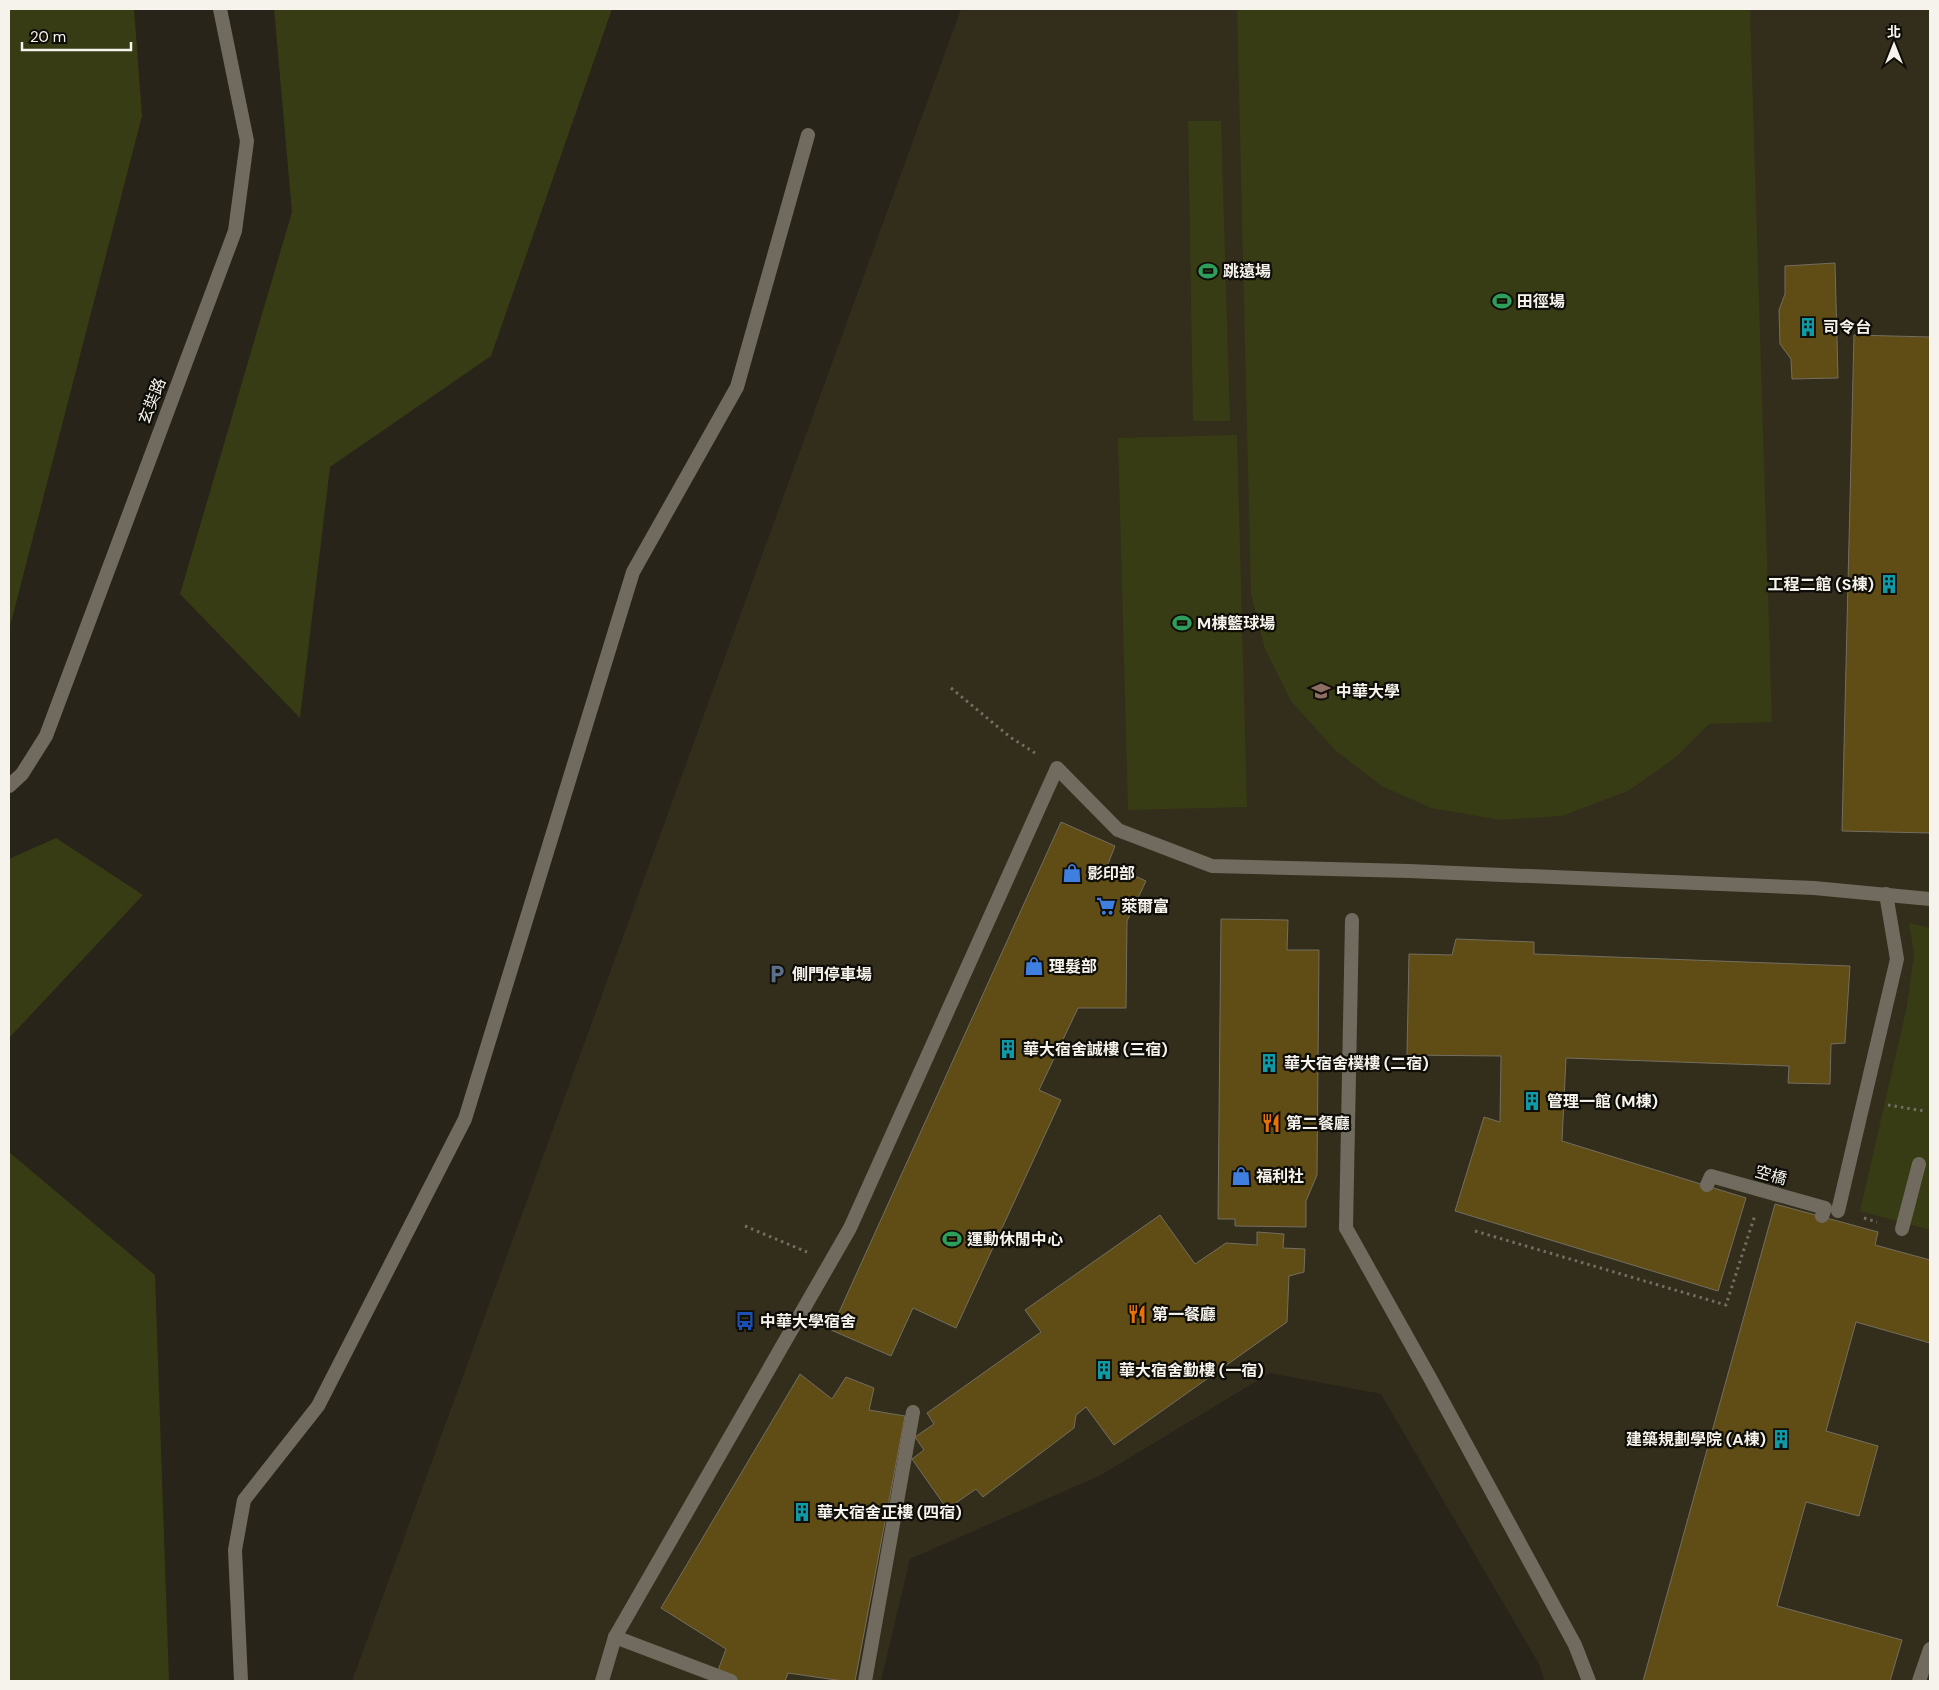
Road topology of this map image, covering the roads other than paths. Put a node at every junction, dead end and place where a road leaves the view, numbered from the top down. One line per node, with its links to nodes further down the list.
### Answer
1 (220, 9): 3 (street, 玄奘路)
2 (808, 134): 15 (street)
3 (9, 786)
4 (1886, 894): 5 (street); 9 (street); 13 (street)
5 (1930, 899)
6 (1352, 920): 19 (street)
7 (1919, 1164): 11 (street)
8 (1707, 1186): 10 (street, 空橋)
9 (1838, 1211)
10 (1822, 1216)
11 (1902, 1229)
12 (913, 1412): 18 (street)
13 (615, 1637): 16 (street); 17 (street)
14 (1930, 1649): 20 (street)
15 (241, 1681)
16 (602, 1681)
17 (730, 1681)
18 (865, 1681)
19 (1589, 1681)
20 (1918, 1681)

